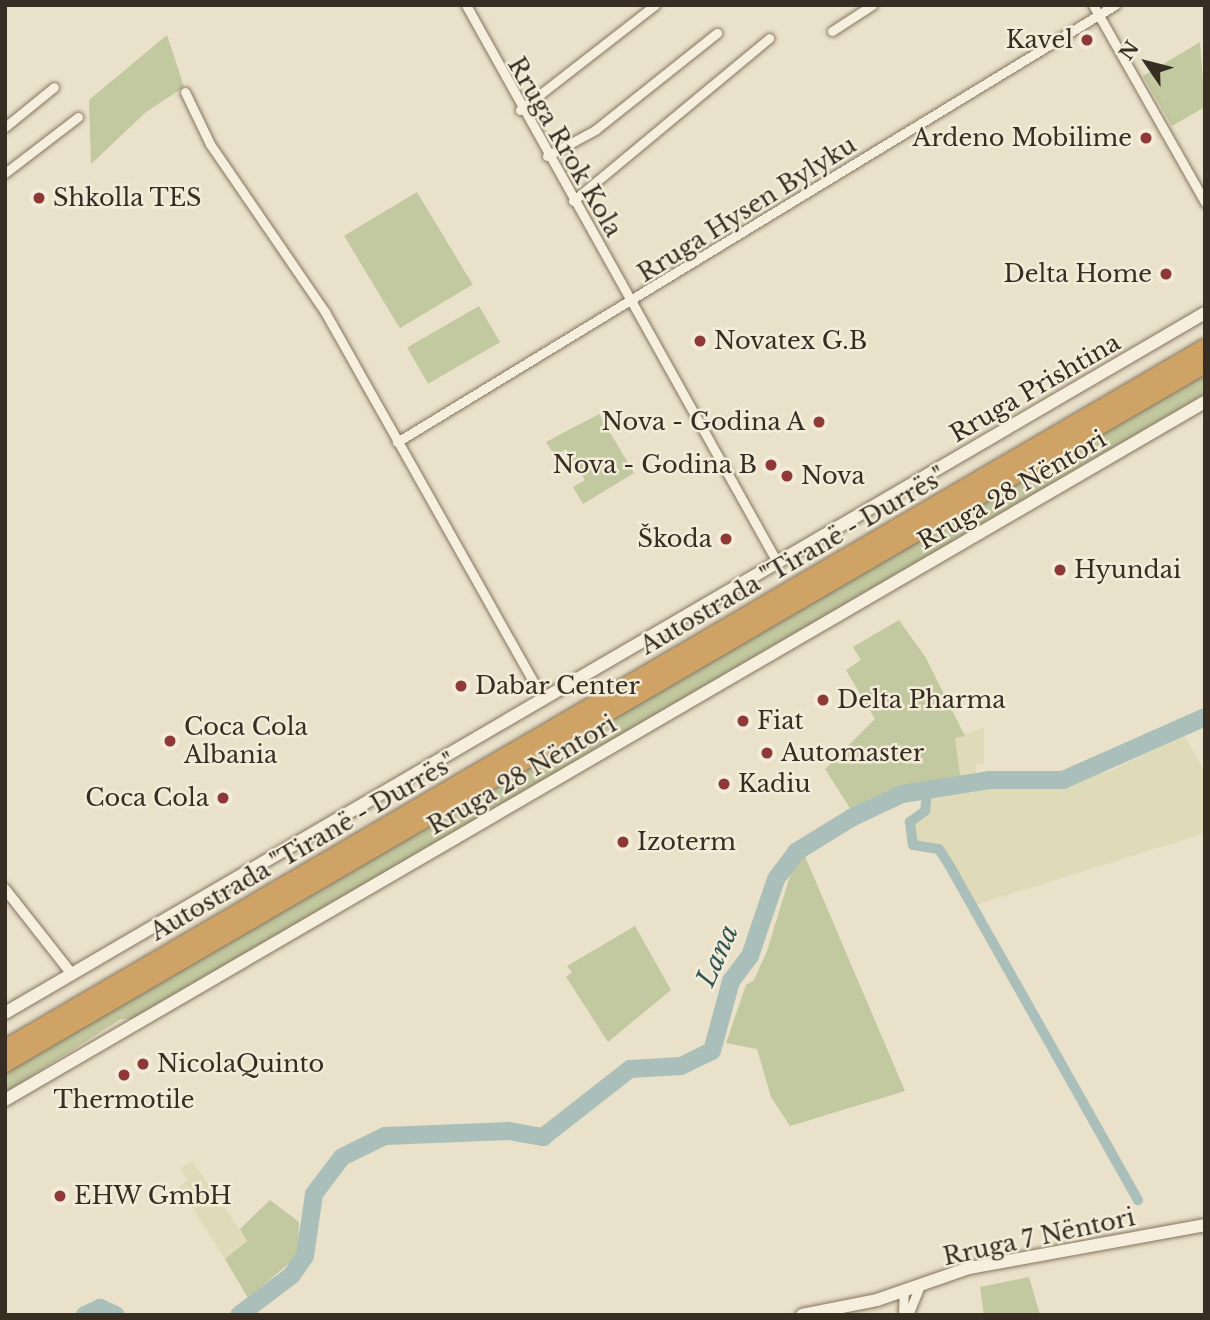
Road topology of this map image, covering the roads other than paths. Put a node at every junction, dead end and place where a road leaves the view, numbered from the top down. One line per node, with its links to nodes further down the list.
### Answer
1 (467, 5): 12 (street, Rruga Rrok Kola)
2 (655, 5): 12 (street)
3 (872, 5): 7 (street)
4 (1093, 5): 6 (street)
5 (1115, 5): 6 (street, Rruga Hysen Bylyku)
6 (1099, 15): 18 (street); 19 (street, Rruga Hysen Bylyku)
7 (832, 31)
8 (717, 33): 15 (street)
9 (769, 38): 17 (street)
10 (54, 87): 14 (street)
11 (185, 92): 24 (street)
12 (520, 110): 15 (street, Rruga Rrok Kola)
13 (78, 117): 16 (street)
14 (5, 127)
15 (547, 156): 17 (street, Rruga Rrok Kola)
16 (5, 173)
17 (573, 201): 19 (street, Rruga Rrok Kola)
18 (1205, 202)
19 (632, 302): 24 (street, Rruga Hysen Bylyku); 25 (street, Rruga Rrok Kola)
20 (1205, 313): 25 (main road, Rruga Prishtina)
21 (1205, 346): 30 (highway, Autostrada "Tiranë - Durrës")
22 (1205, 365): 31 (highway, Autostrada "Tiranë - Durrës")
23 (1205, 402): 32 (main road, Rruga 28 Nëntori)
24 (397, 442): 26 (street)
25 (777, 562): 26 (main road, Rruga Prishtina)
26 (542, 697): 28 (main road, Rruga Prishtina)
27 (5, 889): 28 (street)
28 (72, 974): 29 (main road, Rruga Prishtina)
29 (5, 1013)
30 (5, 1048)
31 (5, 1064)
32 (5, 1100)
33 (1205, 1225): 34 (main road, Rruga 7 Nëntori)
34 (920, 1286): 35 (main road, Rruga 7 Nëntori); 37 (street)
35 (904, 1291): 36 (main road, Rruga 7 Nëntori); 37 (street)
36 (802, 1315)
37 (906, 1315)

